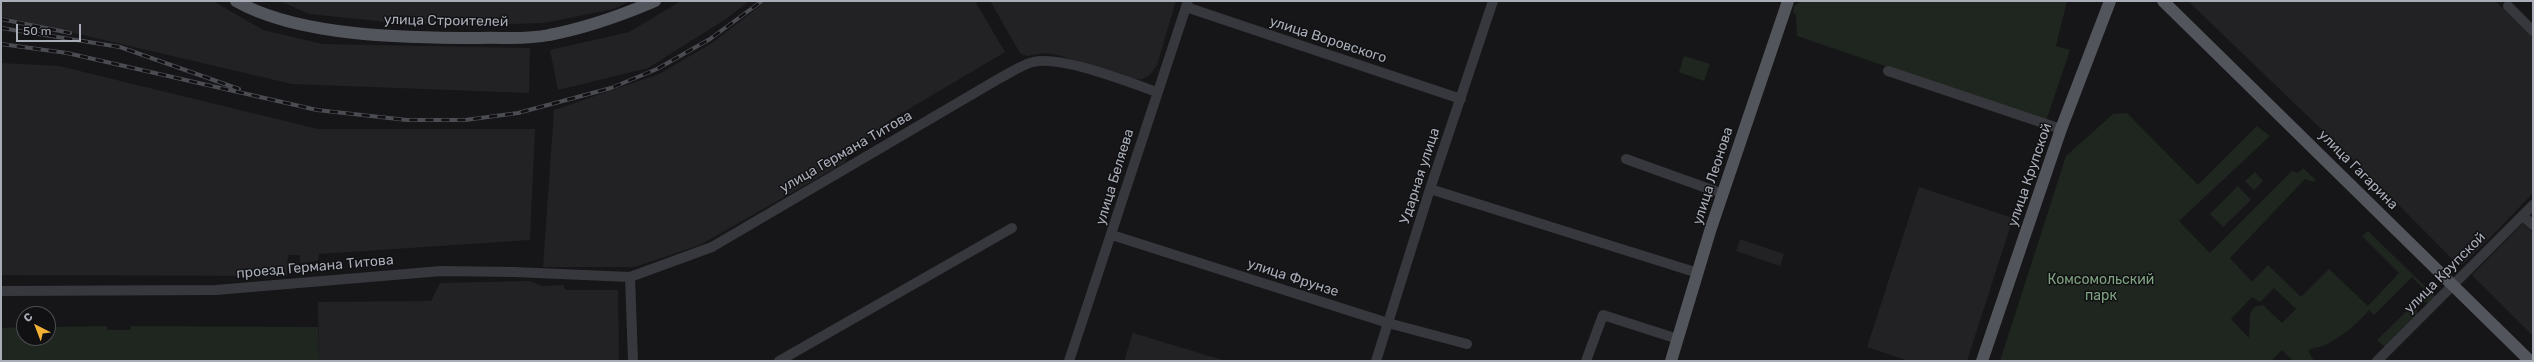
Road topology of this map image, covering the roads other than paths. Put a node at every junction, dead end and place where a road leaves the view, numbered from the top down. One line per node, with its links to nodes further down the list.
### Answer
1 (236, 1): 2 (main road, улица Строителей)
2 (655, 1)
3 (1493, 1): 12 (street, Ударная улица)
4 (1788, 1): 22 (main road, улица Леонова)
5 (2110, 1): 13 (main road, улица Крупской)
6 (2163, 1): 24 (main road, улица Гагарина)
7 (1187, 4): 11 (street, улица Беляева); 12 (street, улица Воровского)
8 (2508, 6): 9 (street)
9 (2533, 31)
10 (1888, 71): 13 (street)
11 (1157, 92): 21 (street, улица Беляева); 23 (street, улица Германа Титова)
12 (1461, 99): 15 (street, Ударная улица)
13 (2061, 129): 36 (main road, улица Крупской)
14 (1626, 159): 16 (street)
15 (1430, 189): 22 (street); 26 (street, Ударная улица)
16 (1715, 191)
17 (2533, 205): 18 (street, улица Крупской)
18 (2523, 216): 19 (street); 24 (street, улица Крупской)
19 (2533, 226)
20 (1012, 228): 31 (street)
21 (1112, 235): 26 (street, улица Фрунзе); 32 (street, улица Беляева)
22 (1698, 274): 27 (main road, улица Леонова)
23 (630, 277): 25 (street, проезд Германа Титова); 30 (street)
24 (2454, 286): 29 (main road, улица Гагарина); 37 (street, улица Крупской)
25 (1, 291)
26 (1388, 324): 28 (street, улица Фрунзе); 33 (street, Ударная улица)
27 (1678, 339): 34 (street); 35 (main road, улица Леонова)
28 (1467, 344)
29 (2529, 360)
30 (633, 361)
31 (779, 361)
32 (1069, 361)
33 (1376, 361)
34 (1586, 361)
35 (1671, 361)
36 (1982, 361)
37 (2377, 361)

